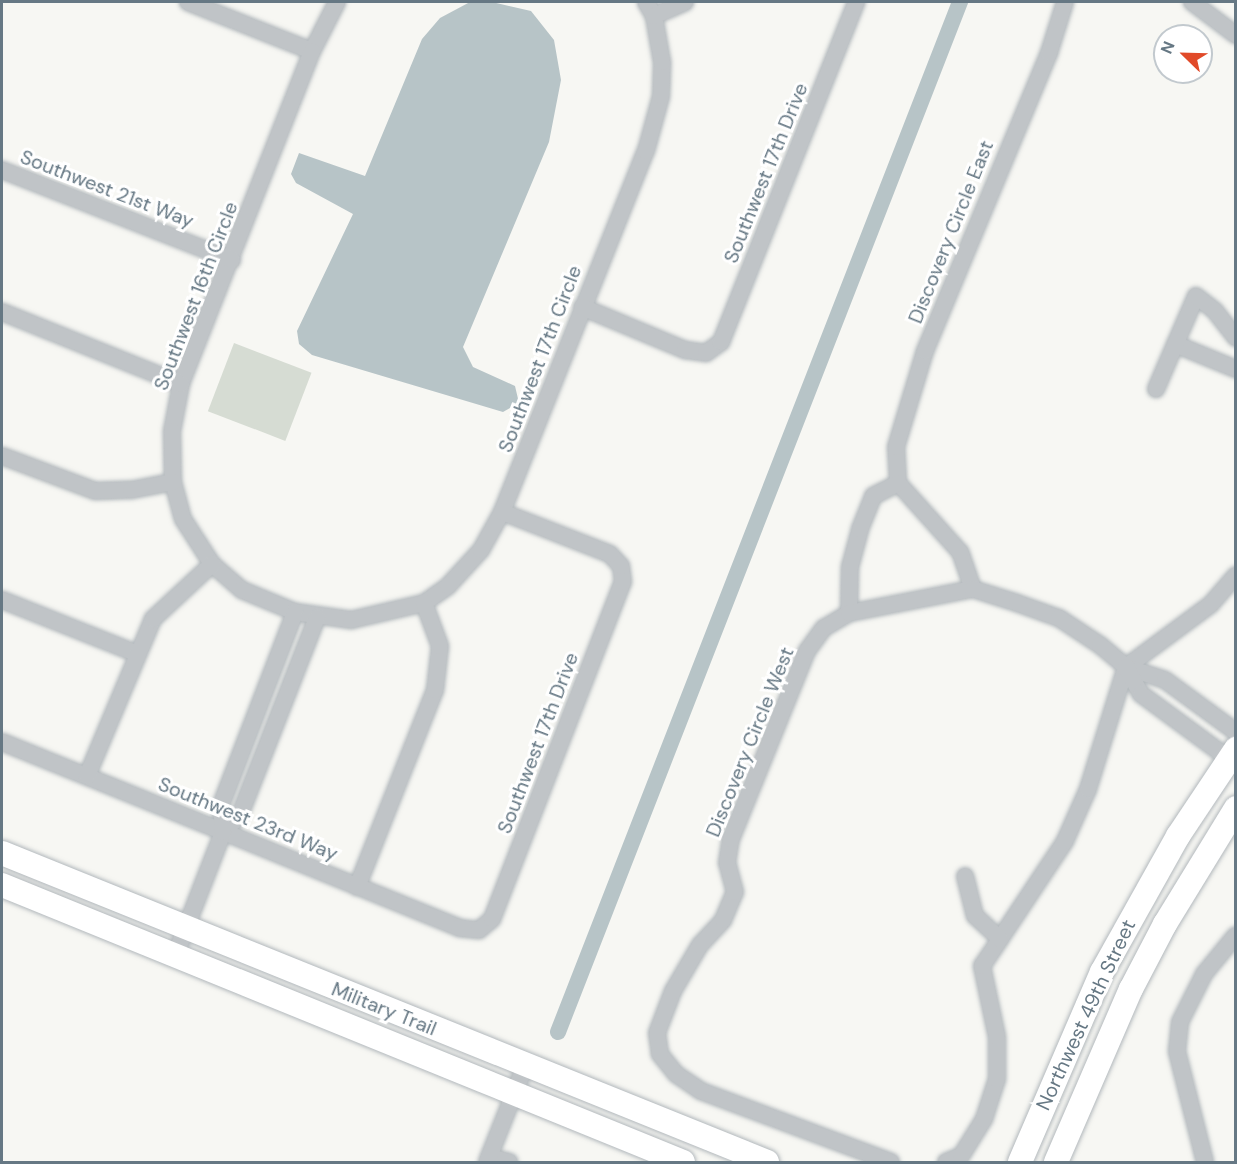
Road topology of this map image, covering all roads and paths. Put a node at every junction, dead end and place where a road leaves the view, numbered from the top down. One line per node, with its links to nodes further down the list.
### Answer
1 (188, 2): 10 (street)
2 (337, 2): 10 (street, Southwest 16th Circle)
3 (646, 2): 8 (street, Southwest 17th Circle)
4 (685, 2): 8 (street)
5 (856, 2): 13 (street, Southwest 17th Drive)
6 (1065, 2): 22 (street, Discovery Circle East)
7 (1192, 2): 9 (street)
8 (654, 16): 13 (street, Southwest 17th Circle)
9 (1236, 35)
10 (312, 51): 12 (street, Southwest 16th Circle)
11 (2, 170): 12 (street, Southwest 21st Way)
12 (232, 260): 18 (street, Southwest 16th Circle)
13 (582, 307): 23 (street, Southwest 17th Circle)
14 (2, 312): 18 (street)
15 (1236, 338): 16 (street)
16 (1175, 344): 17 (street); 19 (street)
17 (1236, 369)
18 (181, 384): 21 (street, Southwest 16th Circle)
19 (1156, 389)
20 (2, 456): 21 (street)
21 (173, 482): 24 (street, Southwest 16th Circle)
22 (898, 483): 26 (street); 30 (street)
23 (502, 512): 28 (street, Southwest 17th Circle); 45 (street, Southwest 17th Drive)
24 (212, 564): 29 (street, Southwest 16th Circle); 32 (street)
25 (1236, 575): 33 (street)
26 (973, 589): 30 (street, Discovery Circle West); 33 (street)
27 (2, 600): 32 (street)
28 (424, 603): 31 (street, Southwest 17th Circle); 43 (street)
29 (295, 612): 31 (street, Southwest 16th Circle); 39 (street)
30 (849, 613): 55 (street, Discovery Circle West)
31 (317, 617): 39 (street)
32 (138, 654): 37 (street)
33 (1126, 667): 34 (street); 36 (street); 47 (street)
34 (1236, 732)
35 (2, 742): 37 (street, Southwest 23rd Way)
36 (1233, 757): 57 (street, Northwest 49th Street)
37 (87, 776): 39 (street, Southwest 23rd Way)
38 (1236, 807): 58 (street, Northwest 49th Street)
39 (223, 832): 43 (street, Southwest 23rd Way); 44 (street)
40 (2, 853): 44 (street, Military Trail)
41 (964, 876): 47 (street)
42 (2, 885): 48 (street, Military Trail)
43 (357, 887): 45 (street, Southwest 23rd Way)
44 (186, 928): 48 (street); 49 (street, Military Trail)
45 (479, 930)
46 (1236, 935): 59 (street)
47 (1000, 939): 56 (street)
48 (175, 956): 50 (street, Military Trail)
49 (525, 1066): 50 (street); 54 (street, Military Trail)
50 (514, 1092): 51 (street); 53 (street, Military Trail)
51 (488, 1160): 52 (street)
52 (509, 1162)
53 (683, 1162)
54 (767, 1162)
55 (891, 1162)
56 (946, 1162)
57 (1020, 1162)
58 (1056, 1162)
59 (1205, 1162)

